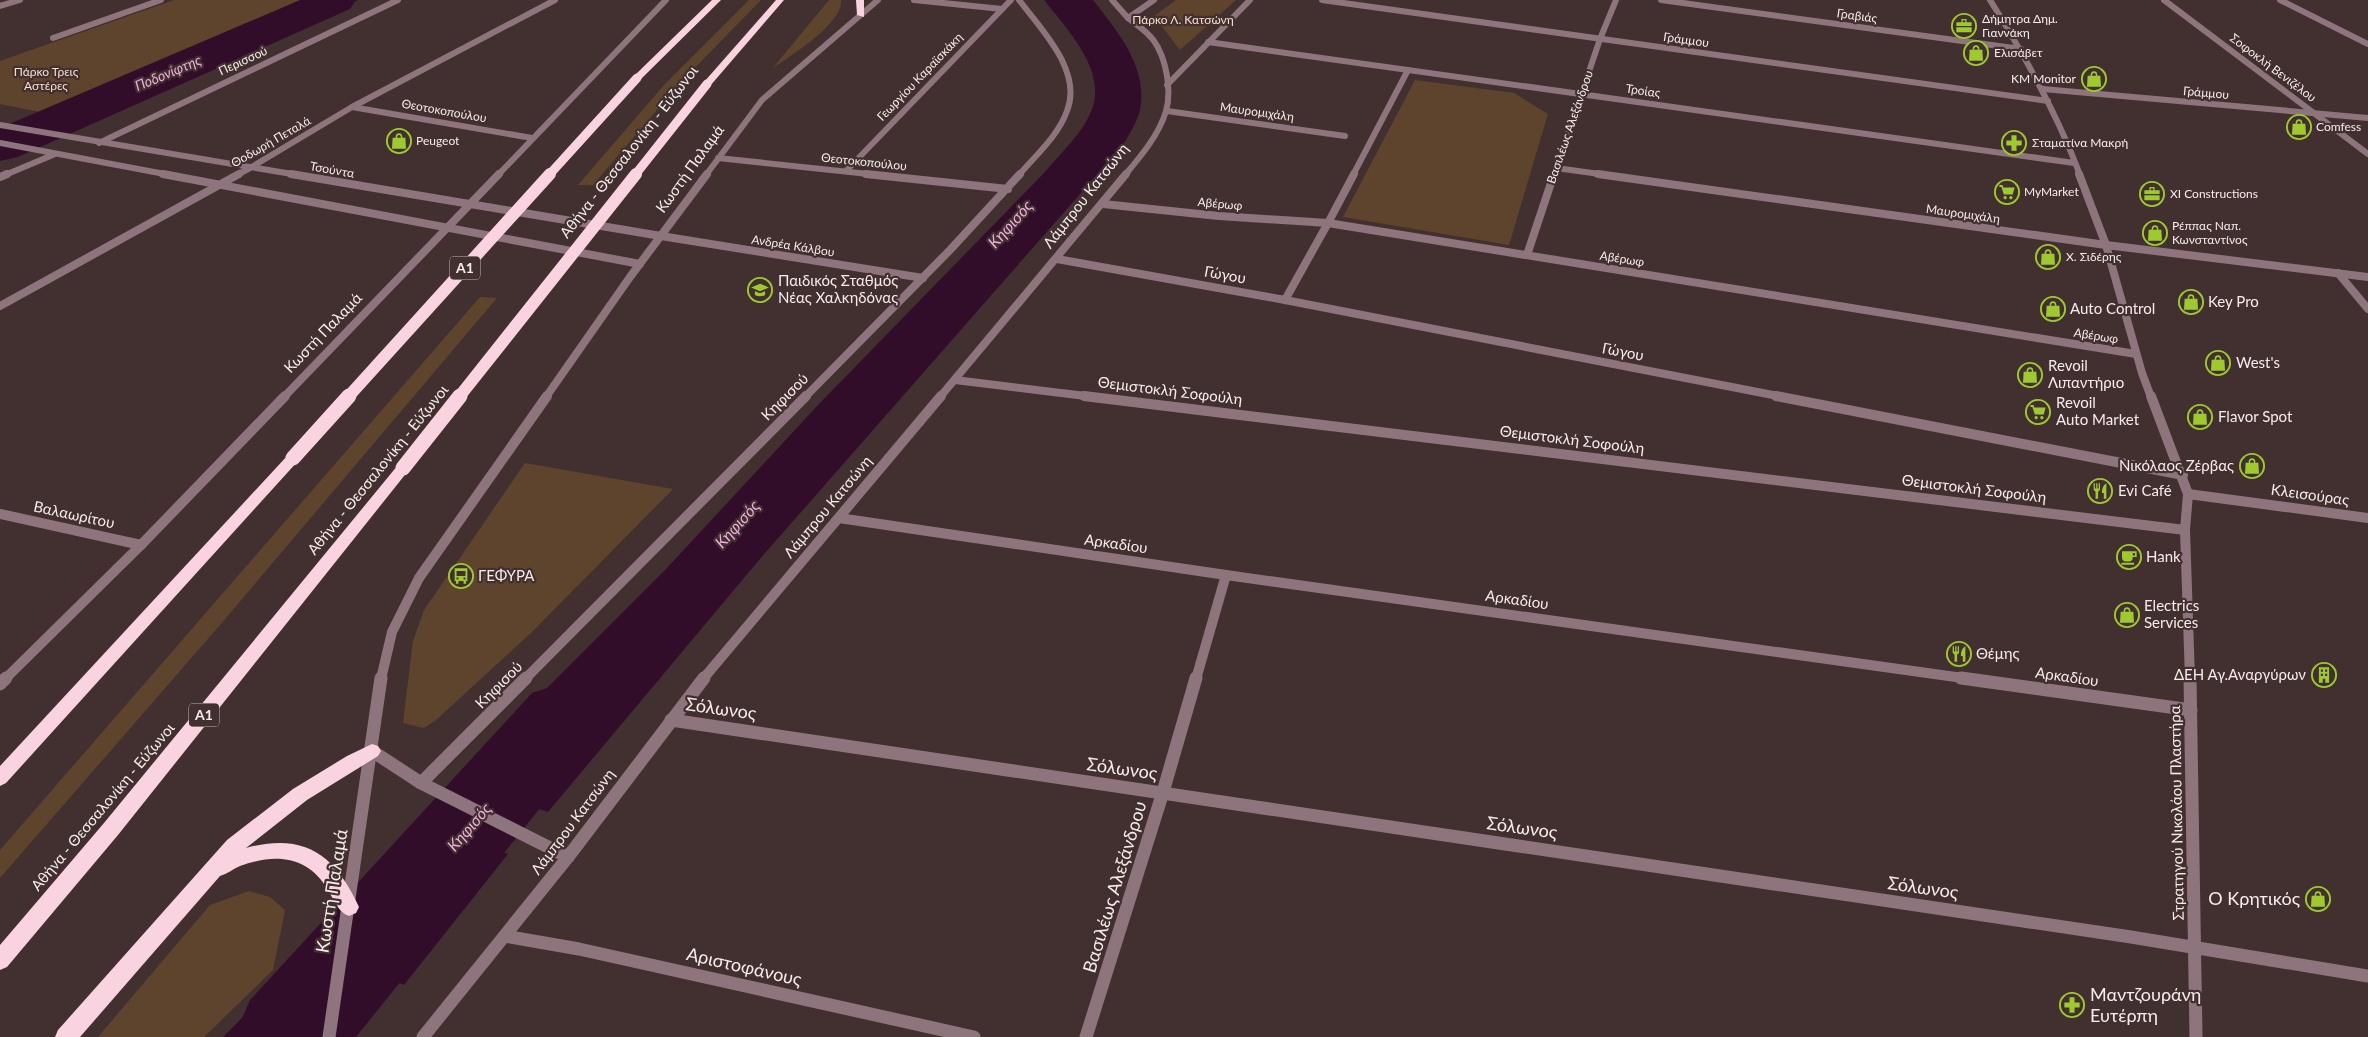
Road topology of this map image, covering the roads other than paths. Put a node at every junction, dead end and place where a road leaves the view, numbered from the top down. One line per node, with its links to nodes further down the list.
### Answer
1 (20, 0): 22 (street)
2 (161, 0): 26 (street)
3 (398, 0): 43 (street, Περισσού)
4 (554, 0): 36 (street, Θοδωρή Πεταλά)
5 (666, 0): 42 (street, Κωστή Παλαμά)
6 (718, 0): 84 (highway, Α1, bridge)
7 (780, 0): 92 (highway, Αθήνα - Θεσσαλονίκη - Εύζωνοι / Α1, bridge)
8 (860, 0): 24 (highway)
9 (878, 0): 24 (street, Κωστή Παλαμά)
10 (914, 0): 23 (street)
11 (1011, 0): 23 (street, Γεωργίου Καραϊσκάκη)
12 (1019, 0): 54 (street, Κηφισού)
13 (1112, 0): 25 (street, Λάμπρου Κατσώνη)
14 (1154, 0): 25 (street)
15 (1250, 0): 28 (street)
16 (1322, 0): 27 (street, Γράμμου)
17 (1616, 0): 27 (street, Βασιλέως Αλεξάνδρου)
18 (1661, 0): 30 (street, Γραβιάς)
19 (1990, 0): 30 (street, Στρατηγού Νικολάου Πλαστήρα)
20 (2164, 0): 38 (street, Σοφοκλή Βενιζέλου)
21 (2280, 0): 29 (street)
22 (0, 6)
23 (1002, 8): 51 (street, Γεωργίου Καραϊσκάκη)
24 (861, 15): 47 (street, Κωστή Παλαμά)
25 (1128, 18): 32 (street, Λάμπρου Κατσώνη)
26 (53, 38)
27 (1600, 39): 34 (street, Βασιλέως Αλεξάνδρου); 35 (street, Γράμμου)
28 (1208, 42): 31 (street, Τροίας); 32 (street)
29 (2368, 44)
30 (2021, 49): 33 (street, Στρατηγού Νικολάου Πλαστήρα)
31 (1408, 70): 34 (street, Τροίας); 57 (street)
32 (1167, 85): 37 (street, Λάμπρου Κατσώνη)
33 (2043, 90): 35 (street, Στρατηγού Νικολάου Πλαστήρα); 38 (street, Γράμμου)
34 (1583, 94): 48 (street, Τροίας); 50 (street, Βασιλέως Αλεξάνδρου)
35 (2048, 100): 48 (street, Στρατηγού Νικολάου Πλαστήρα)
36 (352, 107): 42 (street, Θεοτοκοπούλου); 49 (street, Θοδωρή Πεταλά)
37 (1167, 110): 41 (street, Μαυρομιχάλη); 56 (street, Λάμπρου Κατσώνη)
38 (2315, 114): 39 (street, Γράμμου); 46 (street, Σοφοκλή Βενιζέλου)
39 (2368, 118)
40 (2, 125): 43 (street, Τσούντα)
41 (1345, 136)
42 (532, 138): 55 (street, Κωστή Παλαμά)
43 (99, 142): 49 (street, Τσούντα)
44 (0, 143): 45 (street)
45 (55, 154): 52 (street); 53 (street)
46 (2368, 154)
47 (718, 158): 51 (street, Θεοτοκοπούλου); 59 (street, Κωστή Παλαμά)
48 (2074, 162): 60 (street, Στρατηγού Νικολάου Πλαστήρα)
49 (250, 168): 53 (street, Θοδωρή Πεταλά); 55 (street, Τσούντα)
50 (1556, 168): 60 (street, Μαυρομιχάλη); 61 (street, Βασιλέως Αλεξάνδρου)
51 (846, 171): 54 (street, Θεοτοκοπούλου)
52 (0, 177)
53 (219, 185): 58 (street); 68 (street, Θοδωρή Πεταλά)
54 (1008, 189): 66 (street, Κηφισού)
55 (470, 204): 58 (street, Κωστή Παλαμά); 59 (street, Τσούντα)
56 (1103, 204): 57 (street, Αβέρωφ); 62 (street, Λάμπρου Κατσώνη)
57 (1328, 222): 61 (street, Αβέρωφ); 67 (street)
58 (446, 228): 63 (street); 78 (street, Κωστή Παλαμά)
59 (661, 236): 63 (street, Κωστή Παλαμά); 66 (street, Ανδρέα Κάλβου)
60 (2106, 245): 64 (street, Μαυρομιχάλη); 70 (street, Στρατηγού Νικολάου Πλαστήρα)
61 (1527, 255): 70 (street, Αβέρωφ)
62 (1057, 259): 67 (street, Γώγου); 71 (street, Λάμπρου Κατσώνη)
63 (640, 264): 83 (street, Κωστή Παλαμά)
64 (2338, 273): 65 (street, Μαυρομιχάλη); 69 (street)
65 (2368, 277)
66 (923, 278): 85 (street, Κηφισού)
67 (1285, 300): 72 (street, Γώγου)
68 (0, 306)
69 (2368, 309)
70 (2136, 354): 72 (street, Στρατηγού Νικολάου Πλαστήρα)
71 (955, 380): 75 (street, Λάμπρου Κατσώνη); 77 (street, Θεμιστοκλή Σοφούλη)
72 (2183, 475): 73 (street, Στρατηγού Νικολάου Πλαστήρα)
73 (2188, 494): 76 (street, Κλεισούρας); 77 (street, Στρατηγού Νικολάου Πλαστήρα)
74 (0, 514): 78 (street, Βαλαωρίτου)
75 (840, 518): 79 (street, Αρκαδίου); 82 (street, Λάμπρου Κατσώνη)
76 (2368, 518)
77 (2185, 530): 81 (street, Στρατηγού Νικολάου Πλαστήρα)
78 (141, 545): 80 (street, Κωστή Παλαμά)
79 (1226, 575): 81 (street, Αρκαδίου); 86 (street, Βασιλέως Αλεξάνδρου)
80 (0, 684)
81 (2191, 710): 91 (street, Στρατηγού Νικολάου Πλαστήρα)
82 (671, 720): 86 (street, Σόλωνος); 87 (street, Λάμπρου Κατσώνη)
83 (372, 751): 85 (street); 88 (highway); 89 (street, Κωστή Παλαμά)
84 (0, 778)
85 (421, 783): 87 (street)
86 (1163, 792): 91 (street, Σόλωνος); 98 (street, Βασιλέως Αλεξάνδρου)
87 (568, 857): 90 (street, Λάμπρου Κατσώνη)
88 (202, 882): 89 (highway); 94 (highway)
89 (349, 907): 95 (street, Κωστή Παλαμά)
90 (505, 936): 96 (street, Λάμπρου Κατσώνη); 97 (street, Αριστοφάνους)
91 (2196, 948): 93 (street, Σόλωνος); 99 (street, Στρατηγού Νικολάου Πλαστήρα)
92 (0, 960)
93 (2368, 976)
94 (66, 1037)
95 (329, 1037)
96 (423, 1037)
97 (974, 1037)
98 (1086, 1037)
99 (2196, 1037)

